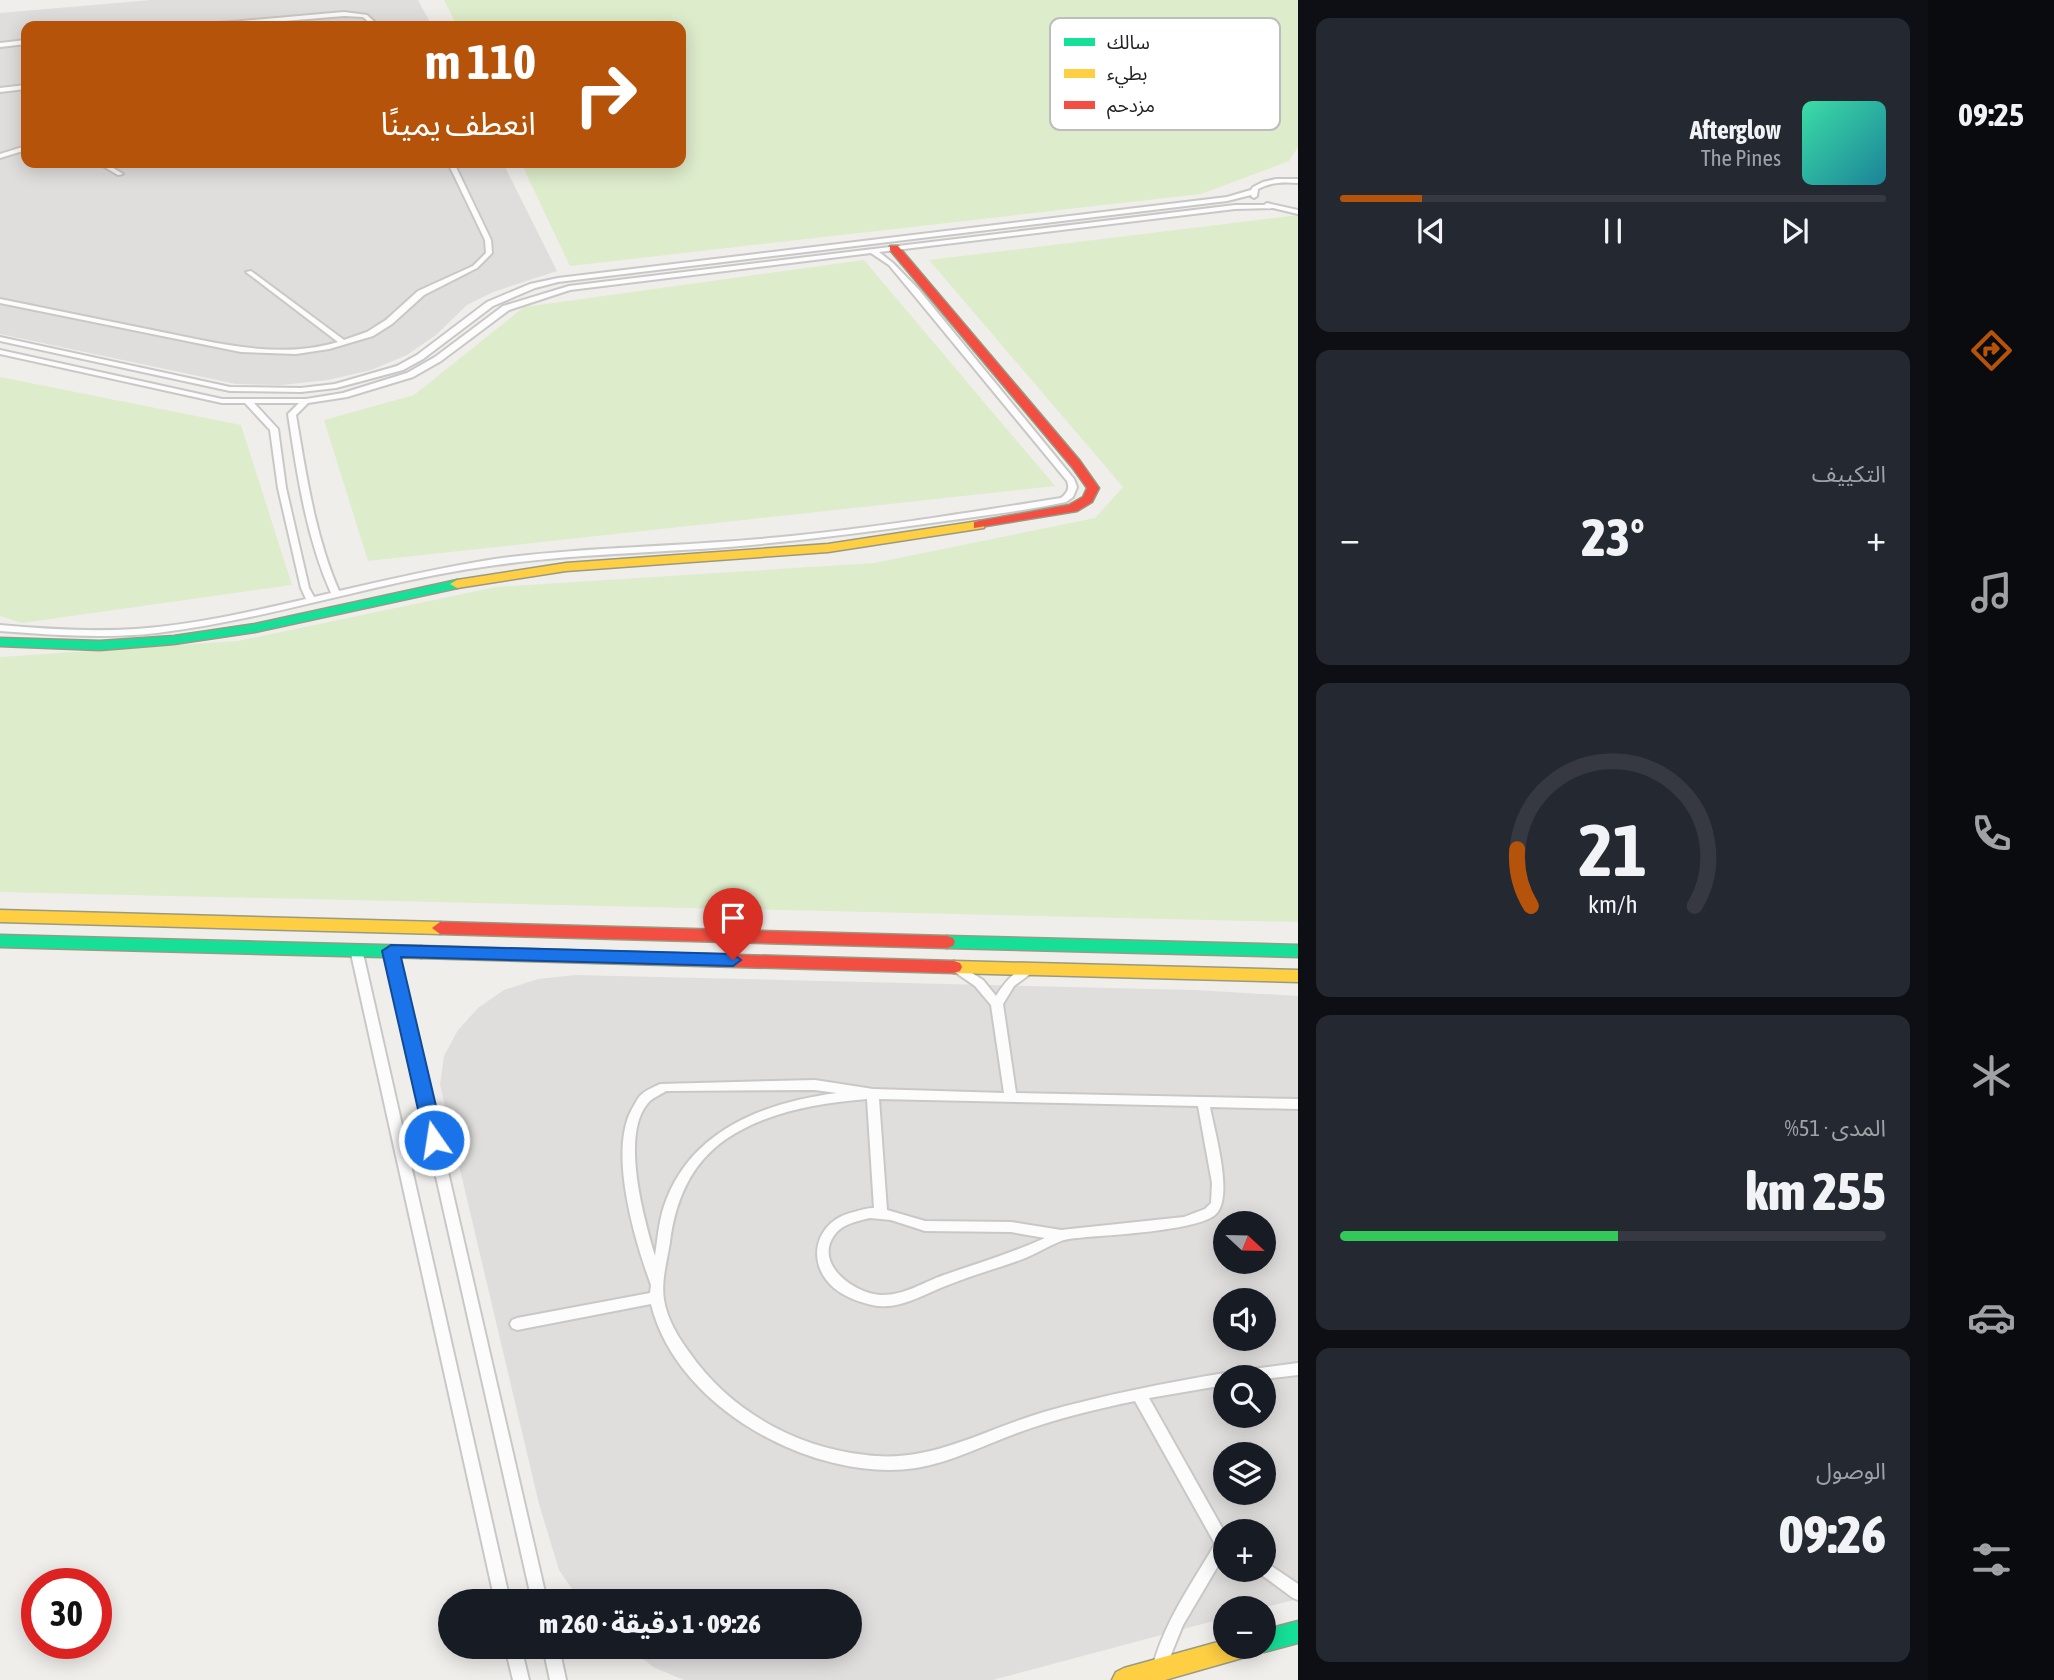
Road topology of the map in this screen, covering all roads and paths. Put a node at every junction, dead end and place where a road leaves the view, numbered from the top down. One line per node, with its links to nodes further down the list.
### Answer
1 (265, 21): 2 (street)
2 (370, 21)
3 (21, 43): 4 (street)
4 (0, 45)
5 (21, 88): 6 (street)
6 (0, 90)
7 (21, 150): 8 (street)
8 (0, 156)
9 (110, 168): 12 (street)
10 (453, 168): 23 (street)
11 (1298, 172): 13 (street)
12 (120, 174)
13 (1279, 180): 14 (street); 15 (street)
14 (1298, 181)
15 (1253, 192): 16 (street); 22 (street)
16 (1271, 207): 17 (street); 18 (street)
17 (1298, 212)
18 (894, 248): 19 (street); 30 (street)
19 (872, 251): 25 (street); 27 (street)
20 (249, 272): 23 (street)
21 (0, 301): 23 (street)
22 (0, 339)
23 (344, 343)
24 (0, 352): 26 (street)
25 (306, 401): 26 (street); 27 (street)
26 (249, 403): 28 (street)
27 (336, 594): 28 (street)
28 (311, 599): 29 (street)
29 (0, 628)
30 (0, 642)
31 (0, 916): 35 (street)
32 (0, 941): 33 (street)
33 (356, 949): 34 (street); 55 (street)
34 (391, 951): 36 (street); 56 (street)
35 (1298, 951)
36 (955, 966): 37 (street); 39 (street)
37 (1032, 968): 38 (street); 39 (street)
38 (1298, 976)
39 (998, 1004): 41 (street)
40 (873, 1094): 41 (street); 44 (street); 46 (street); 46 (street)
41 (1011, 1098): 42 (street)
42 (1203, 1102): 43 (street); 45 (street)
43 (1298, 1104)
44 (881, 1213): 45 (street); 45 (street)
45 (1061, 1235)
46 (658, 1292): 47 (street); 51 (street)
47 (517, 1324)
48 (1298, 1369): 49 (street)
49 (1276, 1372)
50 (1213, 1381): 51 (street)
51 (1139, 1394): 52 (street)
52 (1213, 1525)
53 (1213, 1561): 63 (street)
54 (1276, 1577): 57 (street)
55 (500, 1589)
56 (537, 1589)
57 (1298, 1593)
58 (1298, 1632): 59 (street)
59 (1276, 1638)
60 (1213, 1655): 63 (street)
61 (516, 1659): 64 (street)
62 (554, 1659): 65 (street)
63 (1160, 1669): 66 (street)
64 (521, 1680)
65 (558, 1680)
66 (1124, 1680)

